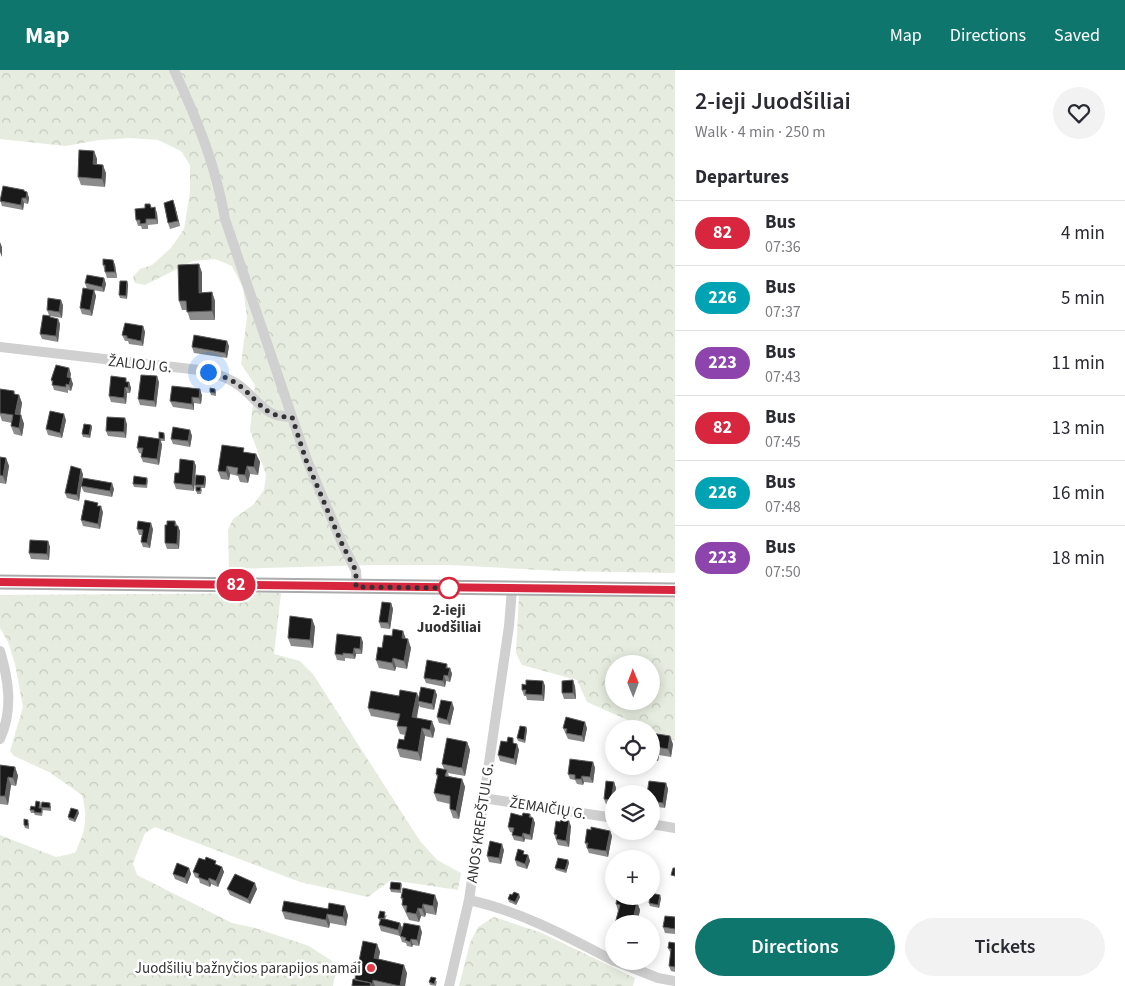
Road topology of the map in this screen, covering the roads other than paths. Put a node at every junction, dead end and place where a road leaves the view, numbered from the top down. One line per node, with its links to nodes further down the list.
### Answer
1 (174, 70): 3 (street)
2 (0, 347): 3 (street, ŽALIOJI G.)
3 (292, 417): 5 (street)
4 (0, 582): 5 (main road)
5 (356, 587): 6 (main road)
6 (512, 589): 7 (main road); 10 (street, ANOS KREPŠTUL G.)
7 (675, 590)
8 (0, 650): 9 (street)
9 (0, 740)
10 (483, 798): 11 (street, ŽEMAIČIŲ G.); 14 (street, ANOS KREPŠTUL G.)
11 (605, 817)
12 (660, 826): 13 (street)
13 (675, 828)
14 (469, 900): 15 (street, ANOS KREPŠTUL G.); 18 (street)
15 (605, 956)
16 (637, 970): 17 (street, ANOS KREPŠTUL G.)
17 (675, 981)
18 (451, 985)

